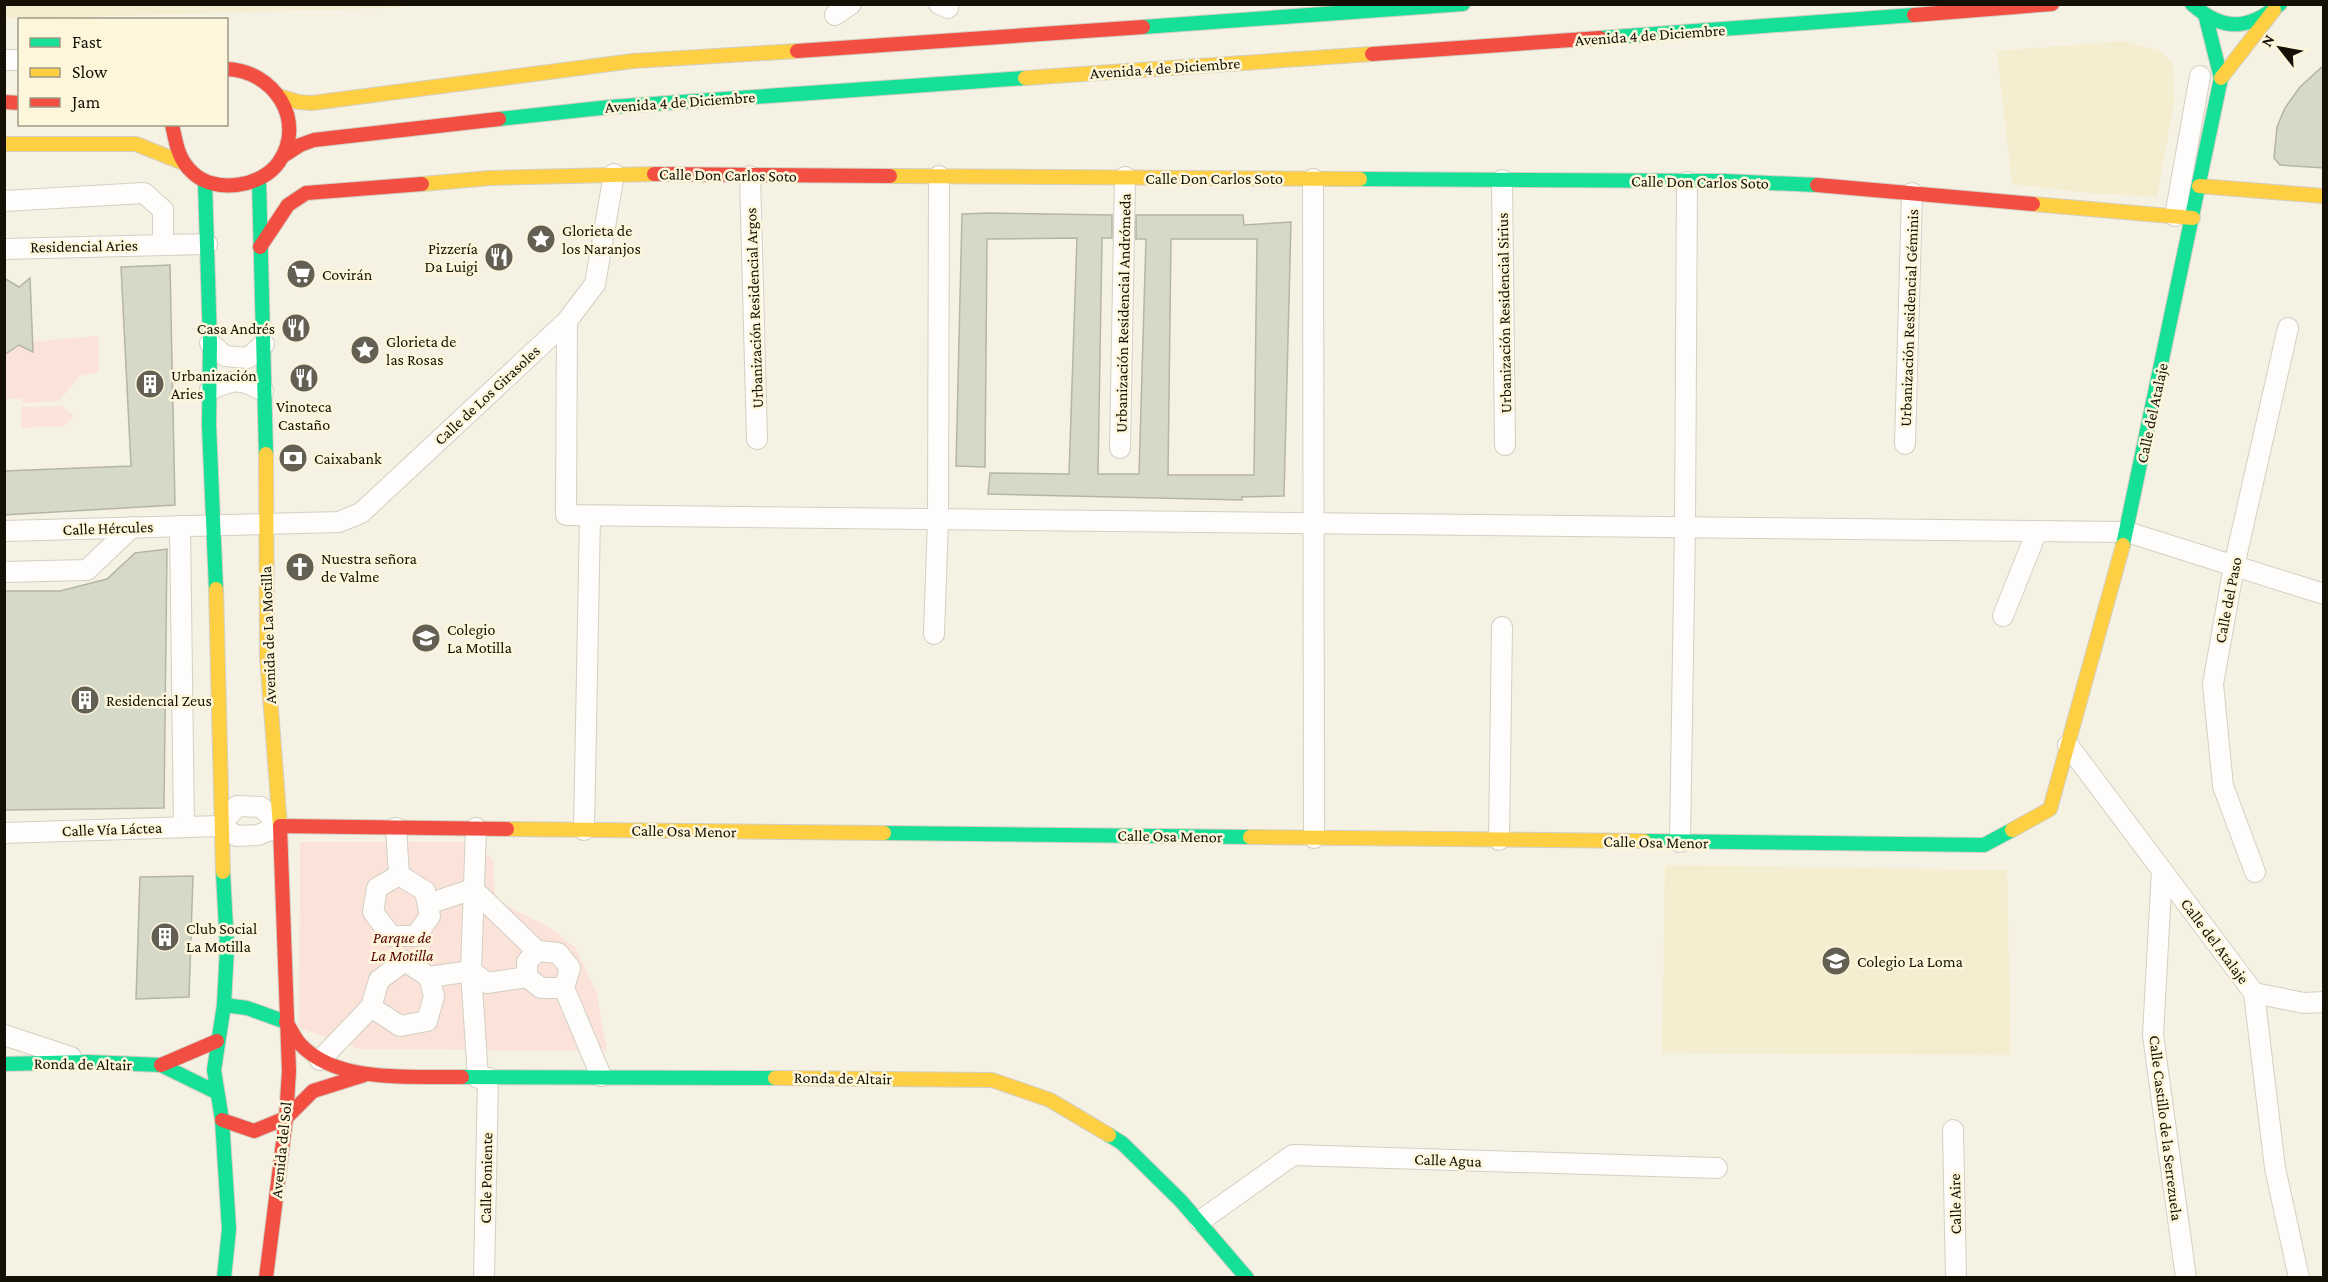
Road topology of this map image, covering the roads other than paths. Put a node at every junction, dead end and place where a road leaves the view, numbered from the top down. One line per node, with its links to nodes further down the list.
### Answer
1 (1463, 4): 10 (street)
2 (2052, 4): 13 (street, Avenida 4 de Diciembre)
3 (2175, 5): 4 (street)
4 (2192, 5): 6 (street)
5 (2277, 7): 6 (street); 9 (street, Calle del Atalaje)
6 (2206, 18): 9 (street, Calle del Atalaje)
7 (228, 69): 10 (street)
8 (2200, 76): 28 (street)
9 (2221, 78): 24 (street, Calle del Atalaje)
10 (282, 97): 13 (street)
11 (172, 126): 14 (street)
12 (4, 144): 14 (street)
13 (283, 156): 20 (street)
14 (181, 162): 22 (street)
15 (614, 174): 16 (street, Calle Don Carlos Soto); 31 (street, Calle Don Carlos Soto); 33 (street, Calle de Los Girasoles)
16 (750, 176): 17 (street, Calle Don Carlos Soto); 39 (street, Urbanización Residencial Argos)
17 (939, 176): 18 (street, Calle Don Carlos Soto); 44 (street)
18 (1125, 177): 19 (street, Calle Don Carlos Soto); 42 (street, Urbanización Residencial Andrómeda)
19 (1313, 179): 21 (street, Calle Don Carlos Soto); 45 (street)
20 (259, 180): 22 (street); 31 (street, Avenida de La Motilla)
21 (1502, 180): 23 (street, Calle Don Carlos Soto); 41 (street, Urbanización Residencial Sirius)
22 (205, 182): 30 (street)
23 (1687, 182): 25 (street, Calle Don Carlos Soto); 49 (street)
24 (2199, 186): 26 (street); 28 (street, Calle del Atalaje)
25 (1912, 193): 28 (street, Calle Don Carlos Soto); 40 (street, Urbanización Residencial Géminis)
26 (2324, 196)
27 (4, 201): 29 (street)
28 (2184, 217): 53 (street, Calle del Atalaje)
29 (163, 244): 30 (street, Residencial Aries); 32 (street, Residencial Aries)
30 (207, 244): 35 (street)
31 (260, 247): 36 (street, Avenida de La Motilla)
32 (4, 249)
33 (567, 321): 43 (street); 47 (street, Calle de Los Girasoles)
34 (2288, 328): 54 (street, Calle del Paso)
35 (210, 343): 36 (street); 37 (street)
36 (264, 344): 38 (street, Avenida de La Motilla)
37 (210, 390): 38 (street); 46 (street)
38 (263, 391): 47 (street, Avenida de La Motilla)
39 (757, 439)
40 (1905, 444)
41 (1505, 445)
42 (1120, 448)
43 (590, 516): 44 (street); 67 (street)
44 (938, 519): 45 (street); 59 (street)
45 (1312, 523): 49 (street); 69 (street)
46 (212, 525): 47 (street, Calle de Los Girasoles); 48 (street, Calle Hércules); 62 (street)
47 (268, 525): 63 (street, Avenida de La Motilla)
48 (180, 526): 50 (street, Calle Hércules); 64 (street)
49 (1685, 527): 52 (street); 71 (street)
50 (132, 528): 51 (street, Calle Hércules); 55 (street)
51 (4, 531)
52 (2037, 531): 53 (street); 57 (street)
53 (2127, 532): 54 (street); 60 (street, Calle del Atalaje)
54 (2234, 566): 56 (street); 73 (street, Calle del Paso)
55 (4, 572)
56 (2318, 593)
57 (2003, 616)
58 (1502, 627): 70 (street)
59 (934, 634)
60 (2068, 745): 61 (street, Calle del Atalaje); 72 (street, Calle del Atalaje)
61 (2050, 808): 71 (street, Calle Osa Menor)
62 (220, 826): 63 (street); 63 (street); 64 (street, Calle Vía Láctea); 86 (street)
63 (280, 826): 65 (street, Calle Osa Menor); 88 (street, Avenida de La Motilla)
64 (184, 828): 68 (street, Calle Vía Láctea)
65 (396, 828): 66 (street, Calle Osa Menor); 74 (street)
66 (476, 828): 67 (street, Calle Osa Menor); 75 (street, Calle Poniente)
67 (584, 830): 69 (street, Calle Osa Menor)
68 (4, 832)
69 (1314, 838): 70 (street, Calle Osa Menor)
70 (1499, 840): 71 (street, Calle Osa Menor)
71 (1680, 842)
72 (2162, 870): 84 (street, Calle del Atalaje); 109 (street, Calle Castillo de la Serrezuela)
73 (2255, 872)
74 (399, 875): 76 (street); 77 (street)
75 (473, 889): 76 (street); 78 (street); 80 (street, Calle Poniente)
76 (428, 904): 77 (street)
77 (405, 936): 79 (street)
78 (537, 951): 82 (street); 83 (street)
79 (405, 961): 81 (street); 87 (street)
80 (471, 971): 81 (street); 82 (street); 97 (street, Calle Poniente)
81 (429, 976): 87 (street)
82 (527, 977): 83 (street)
83 (564, 988): 96 (street)
84 (2254, 993): 85 (street); 110 (street, Calle del Atalaje)
85 (2324, 1002)
86 (225, 1005): 88 (street); 90 (street)
87 (371, 1007): 91 (street)
88 (286, 1022): 91 (street, Ronda de Altair); 99 (street, Avenida del Sol)
89 (4, 1035): 92 (street)
90 (217, 1041): 94 (street, Ronda de Altair); 98 (street)
91 (320, 1060): 95 (street, Ronda de Altair)
92 (88, 1062): 93 (street, Ronda de Altair); 94 (street, Ronda de Altair)
93 (4, 1064)
94 (161, 1065): 98 (street, Ronda de Altair)
95 (364, 1075): 97 (street, Ronda de Altair); 99 (street, Ronda de Altair)
96 (601, 1076): 97 (street, Ronda de Altair); 103 (street, Ronda de Altair)
97 (483, 1078): 106 (street, Calle Poniente)
98 (216, 1092): 100 (street)
99 (286, 1118): 100 (street); 105 (street, Avenida del Sol)
100 (222, 1120): 104 (street)
101 (1953, 1130): 108 (street, Calle Aire)
102 (1717, 1168): 103 (street, Calle Agua)
103 (1200, 1221): 107 (street, Ronda de Altair)
104 (224, 1278)
105 (266, 1278)
106 (484, 1278)
107 (1247, 1278)
108 (1956, 1278)
109 (2186, 1278)
110 (2299, 1278)

